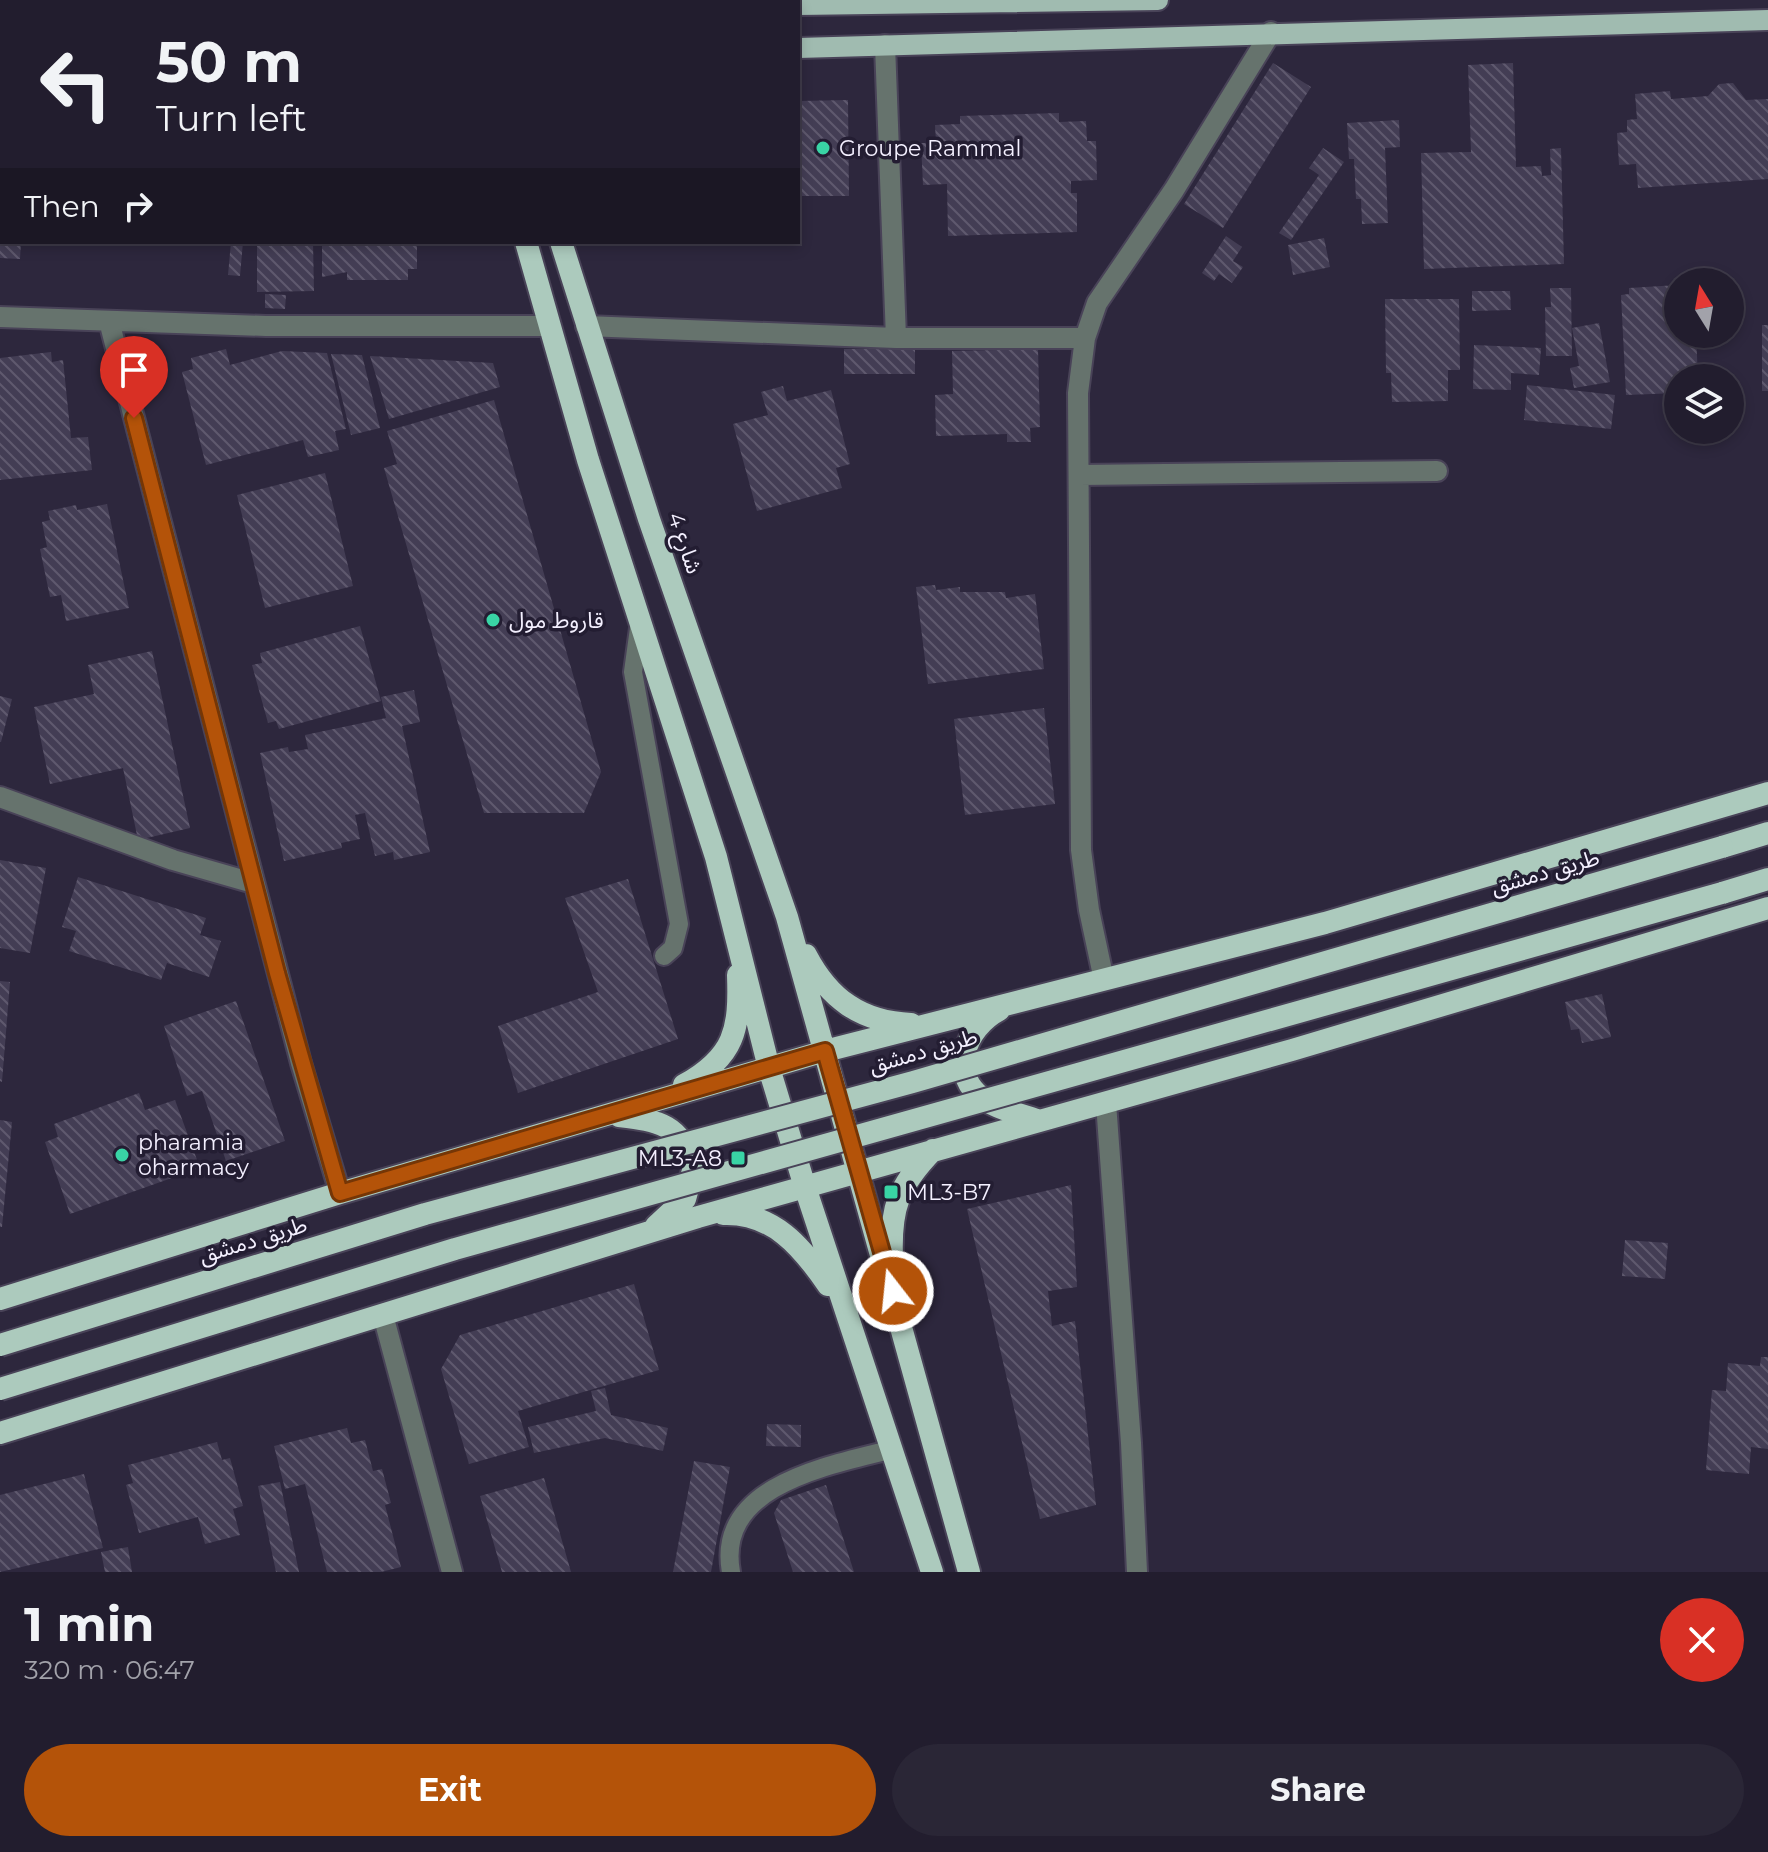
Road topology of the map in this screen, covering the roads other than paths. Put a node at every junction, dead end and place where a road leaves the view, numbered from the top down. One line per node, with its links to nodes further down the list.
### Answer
1 (1158, 0): 2 (main road)
2 (1000, 1): 3 (main road)
3 (800, 5)
4 (1768, 20): 5 (main road)
5 (1271, 32): 6 (main road); 15 (street)
6 (885, 45): 7 (main road); 14 (street)
7 (800, 48)
8 (527, 244): 12 (highway)
9 (562, 244): 13 (highway, شارع 4)
10 (0, 317): 11 (street)
11 (109, 321): 12 (street); 23 (street)
12 (548, 326): 18 (highway)
13 (586, 326): 14 (street); 25 (highway, شارع 4)
14 (896, 338): 15 (street)
15 (1085, 338): 17 (street)
16 (1437, 471): 17 (street)
17 (1080, 475): 28 (street)
18 (640, 621): 26 (highway); 27 (lane)
19 (1768, 793): 28 (highway)
20 (0, 797): 23 (street)
21 (1768, 833): 47 (highway, طريق دمشق, bridge)
22 (1768, 879): 48 (highway, bridge)
23 (253, 883): 40 (street)
24 (1768, 908): 34 (highway)
25 (787, 917): 30 (highway); 31 (highway)
26 (736, 930): 32 (highway); 33 (highway)
27 (664, 956)
28 (1104, 980): 29 (highway)
29 (1011, 1004): 30 (highway); 36 (highway)
30 (932, 1025): 31 (highway)
31 (825, 1051): 32 (highway); 38 (highway)
32 (769, 1068): 33 (highway); 39 (highway)
33 (650, 1103): 35 (highway)
34 (1106, 1103): 36 (highway); 55 (street)
35 (610, 1115): 40 (highway); 42 (highway)
36 (1037, 1120): 37 (highway)
37 (935, 1148): 38 (highway); 43 (highway)
38 (858, 1170): 39 (highway); 43 (highway)
39 (805, 1187): 41 (highway); 45 (highway)
40 (340, 1193): 44 (highway)
41 (698, 1217): 42 (highway); 45 (highway)
42 (645, 1234): 46 (highway)
43 (893, 1291): 54 (highway)
44 (0, 1299)
45 (842, 1306): 50 (highway)
46 (383, 1315): 49 (highway); 51 (street)
47 (0, 1345)
48 (0, 1389)
49 (0, 1433)
50 (893, 1449): 52 (lane); 53 (highway)
51 (452, 1572)
52 (731, 1572)
53 (932, 1572)
54 (969, 1572)
55 (1137, 1572)

